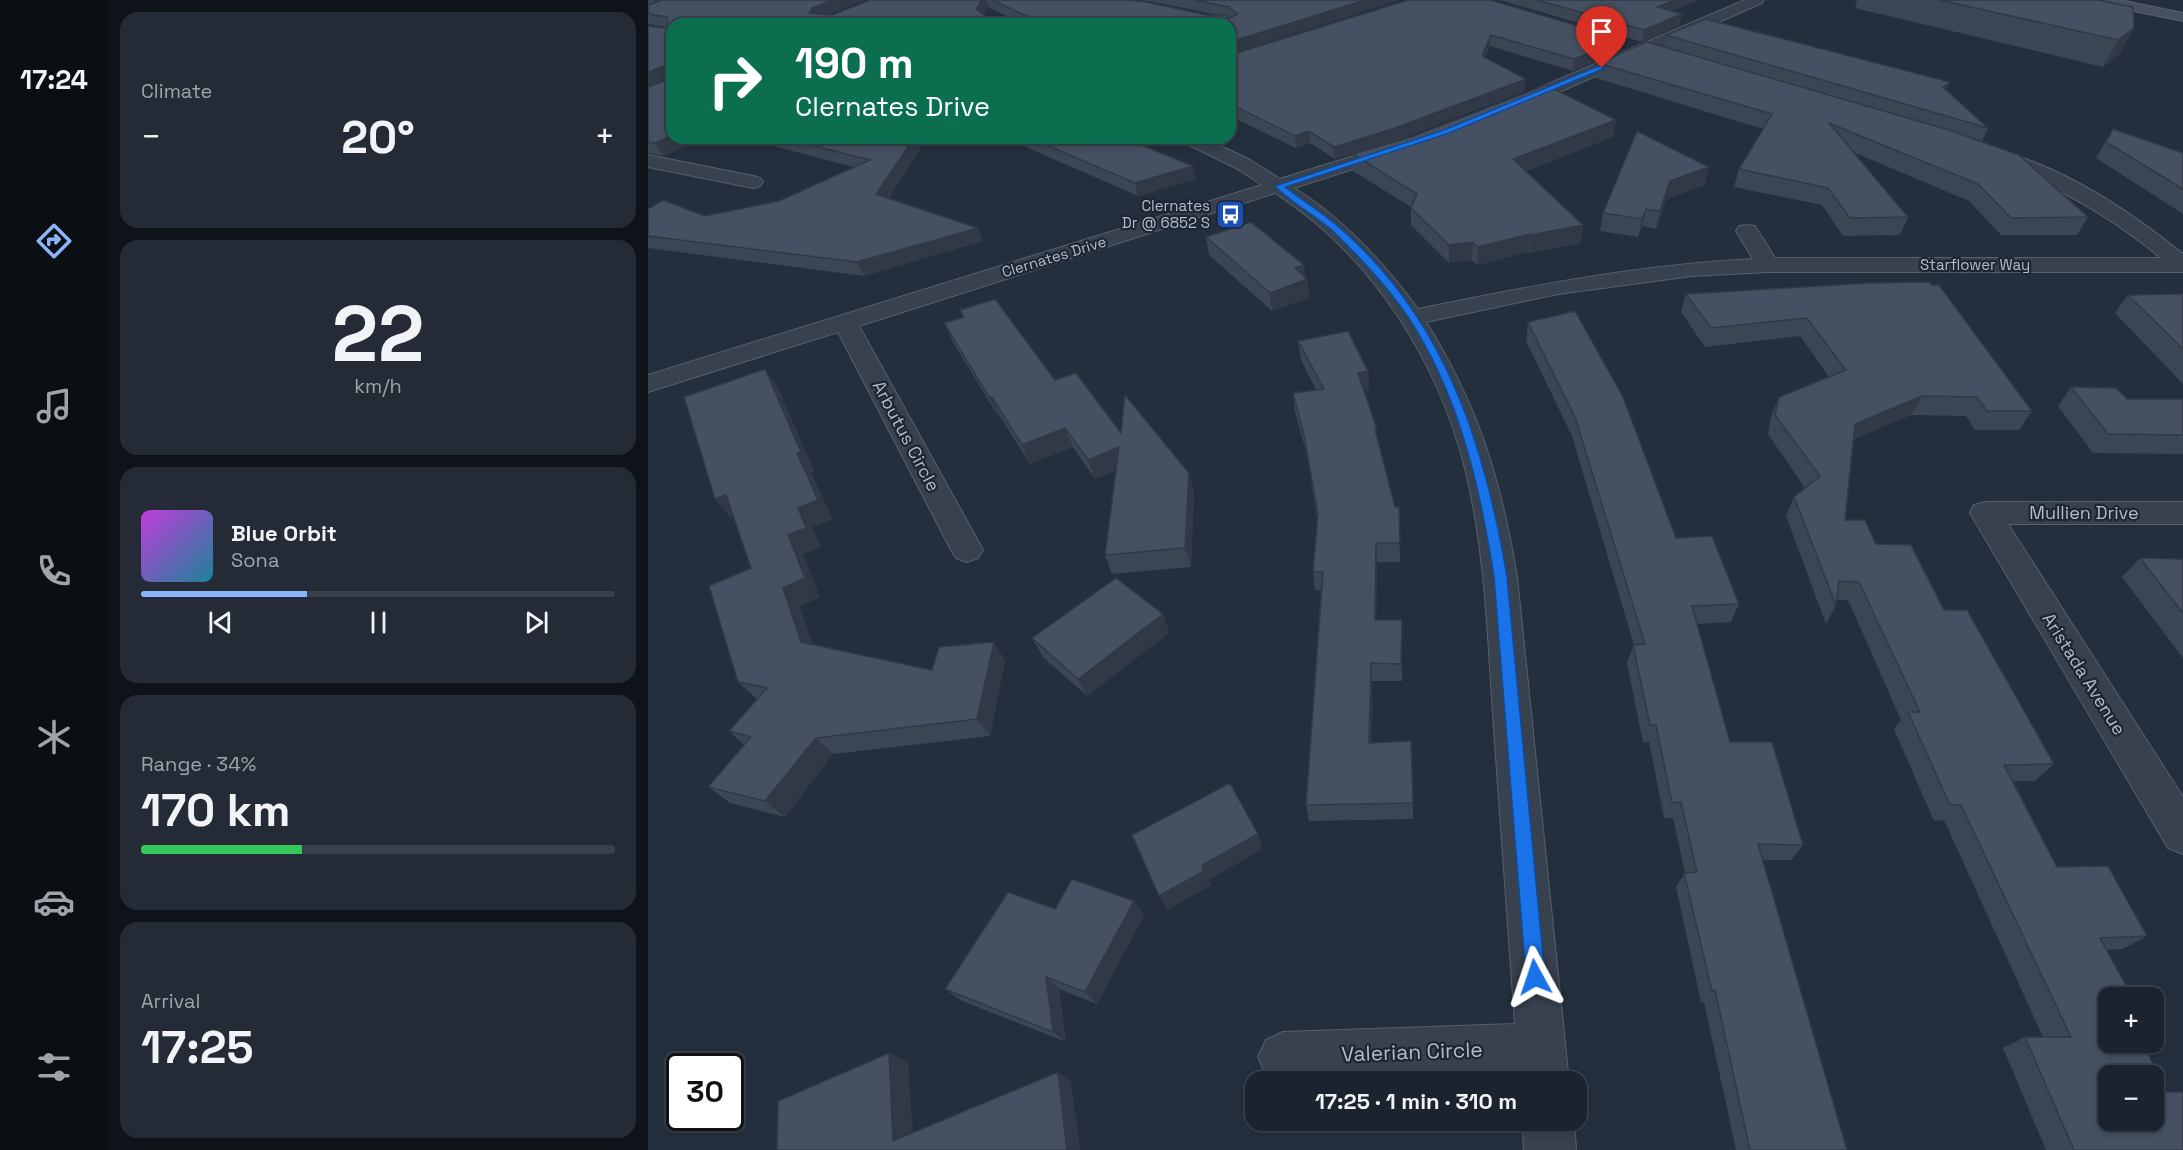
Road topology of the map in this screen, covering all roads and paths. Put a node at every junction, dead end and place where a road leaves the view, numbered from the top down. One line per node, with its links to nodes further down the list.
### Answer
1 (1757, 0): 5 (street)
2 (2099, 0): 3 (street)
3 (2183, 17)
4 (1621, 43): 5 (street)
5 (1644, 50): 6 (street); 7 (street)
6 (1672, 58)
7 (1496, 112)
8 (1414, 143): 13 (street, Clernates Drive)
9 (1202, 144): 13 (street)
10 (1977, 149): 16 (street)
11 (648, 161): 12 (street)
12 (753, 182)
13 (1279, 186): 17 (street); 18 (street, Clernates Drive)
14 (1747, 231): 15 (street)
15 (1768, 265): 16 (street, Starflower Way); 17 (street, Starflower Way)
16 (2183, 265)
17 (1413, 316): 25 (street)
18 (845, 322): 19 (street, Clernates Drive); 22 (street, Arbutus Circle)
19 (648, 384)
20 (1985, 513): 21 (street, Mullien Drive); 23 (street, Aristada Avenue)
21 (2183, 513)
22 (967, 550)
23 (2183, 834)
24 (1283, 1057): 25 (street, Valerian Circle)
25 (1543, 1064)
26 (1549, 1131): 27 (street)
27 (1550, 1150)

